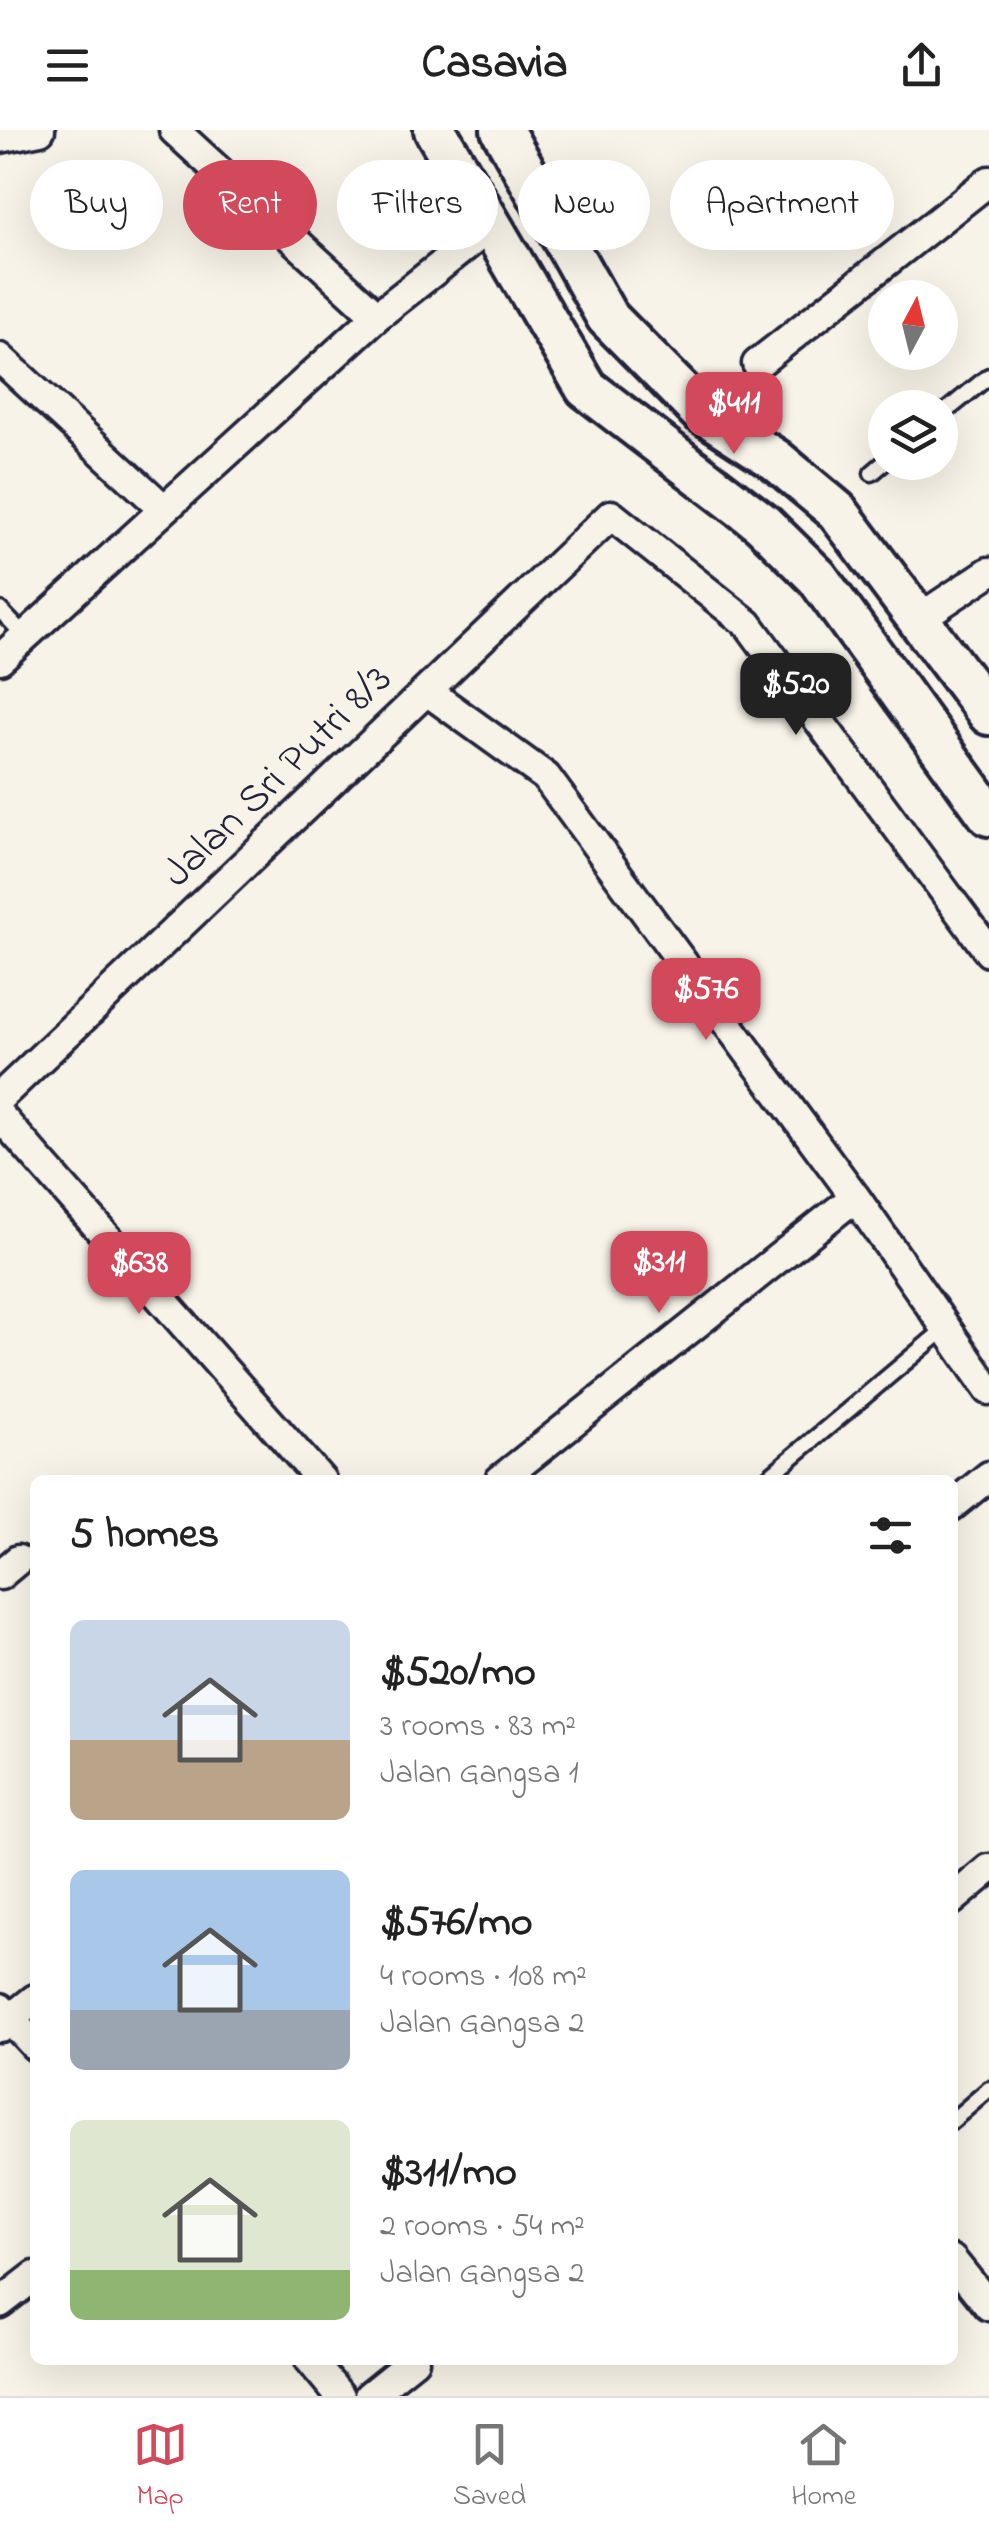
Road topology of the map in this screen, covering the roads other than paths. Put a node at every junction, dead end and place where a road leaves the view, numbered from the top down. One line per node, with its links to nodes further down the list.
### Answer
1 (40, 130): 5 (street)
2 (174, 130): 10 (street)
3 (435, 130): 6 (main road)
4 (502, 130): 18 (main road)
5 (0, 138)
6 (452, 160)
7 (989, 181): 12 (street)
8 (498, 238): 23 (main road)
9 (461, 250): 10 (street)
10 (377, 316): 15 (street)
11 (0, 358): 15 (street)
12 (757, 364)
13 (989, 376): 14 (lane)
14 (958, 401)
15 (164, 509): 19 (street)
16 (986, 582): 18 (street)
17 (0, 610): 19 (lane)
18 (920, 618): 22 (main road)
19 (25, 636): 20 (street)
20 (0, 659)
21 (427, 690): 24 (street, Jalan Sri Putri 8/3); 25 (street, Jalan Sri Putri 8/3); 27 (street)
22 (989, 714)
23 (989, 815)
24 (989, 952)
25 (0, 1097)
26 (0, 1116): 30 (street)
27 (855, 1197): 28 (street); 31 (street)
28 (946, 1328): 29 (street); 32 (lane)
29 (989, 1390)
30 (317, 1475)
31 (506, 1475)
32 (770, 1475)
33 (989, 1476): 34 (street)
34 (958, 1501)
35 (989, 1869): 36 (street)
36 (958, 1895)
37 (30, 2003): 38 (street)
38 (3, 2018): 39 (street)
39 (30, 2042)
40 (989, 2089): 41 (lane)
41 (958, 2116)
42 (958, 2267): 45 (street)
43 (30, 2280): 44 (street)
44 (0, 2303)
45 (989, 2306)
46 (314, 2365): 48 (street)
47 (408, 2365): 49 (street)
48 (340, 2396)
49 (369, 2396)

